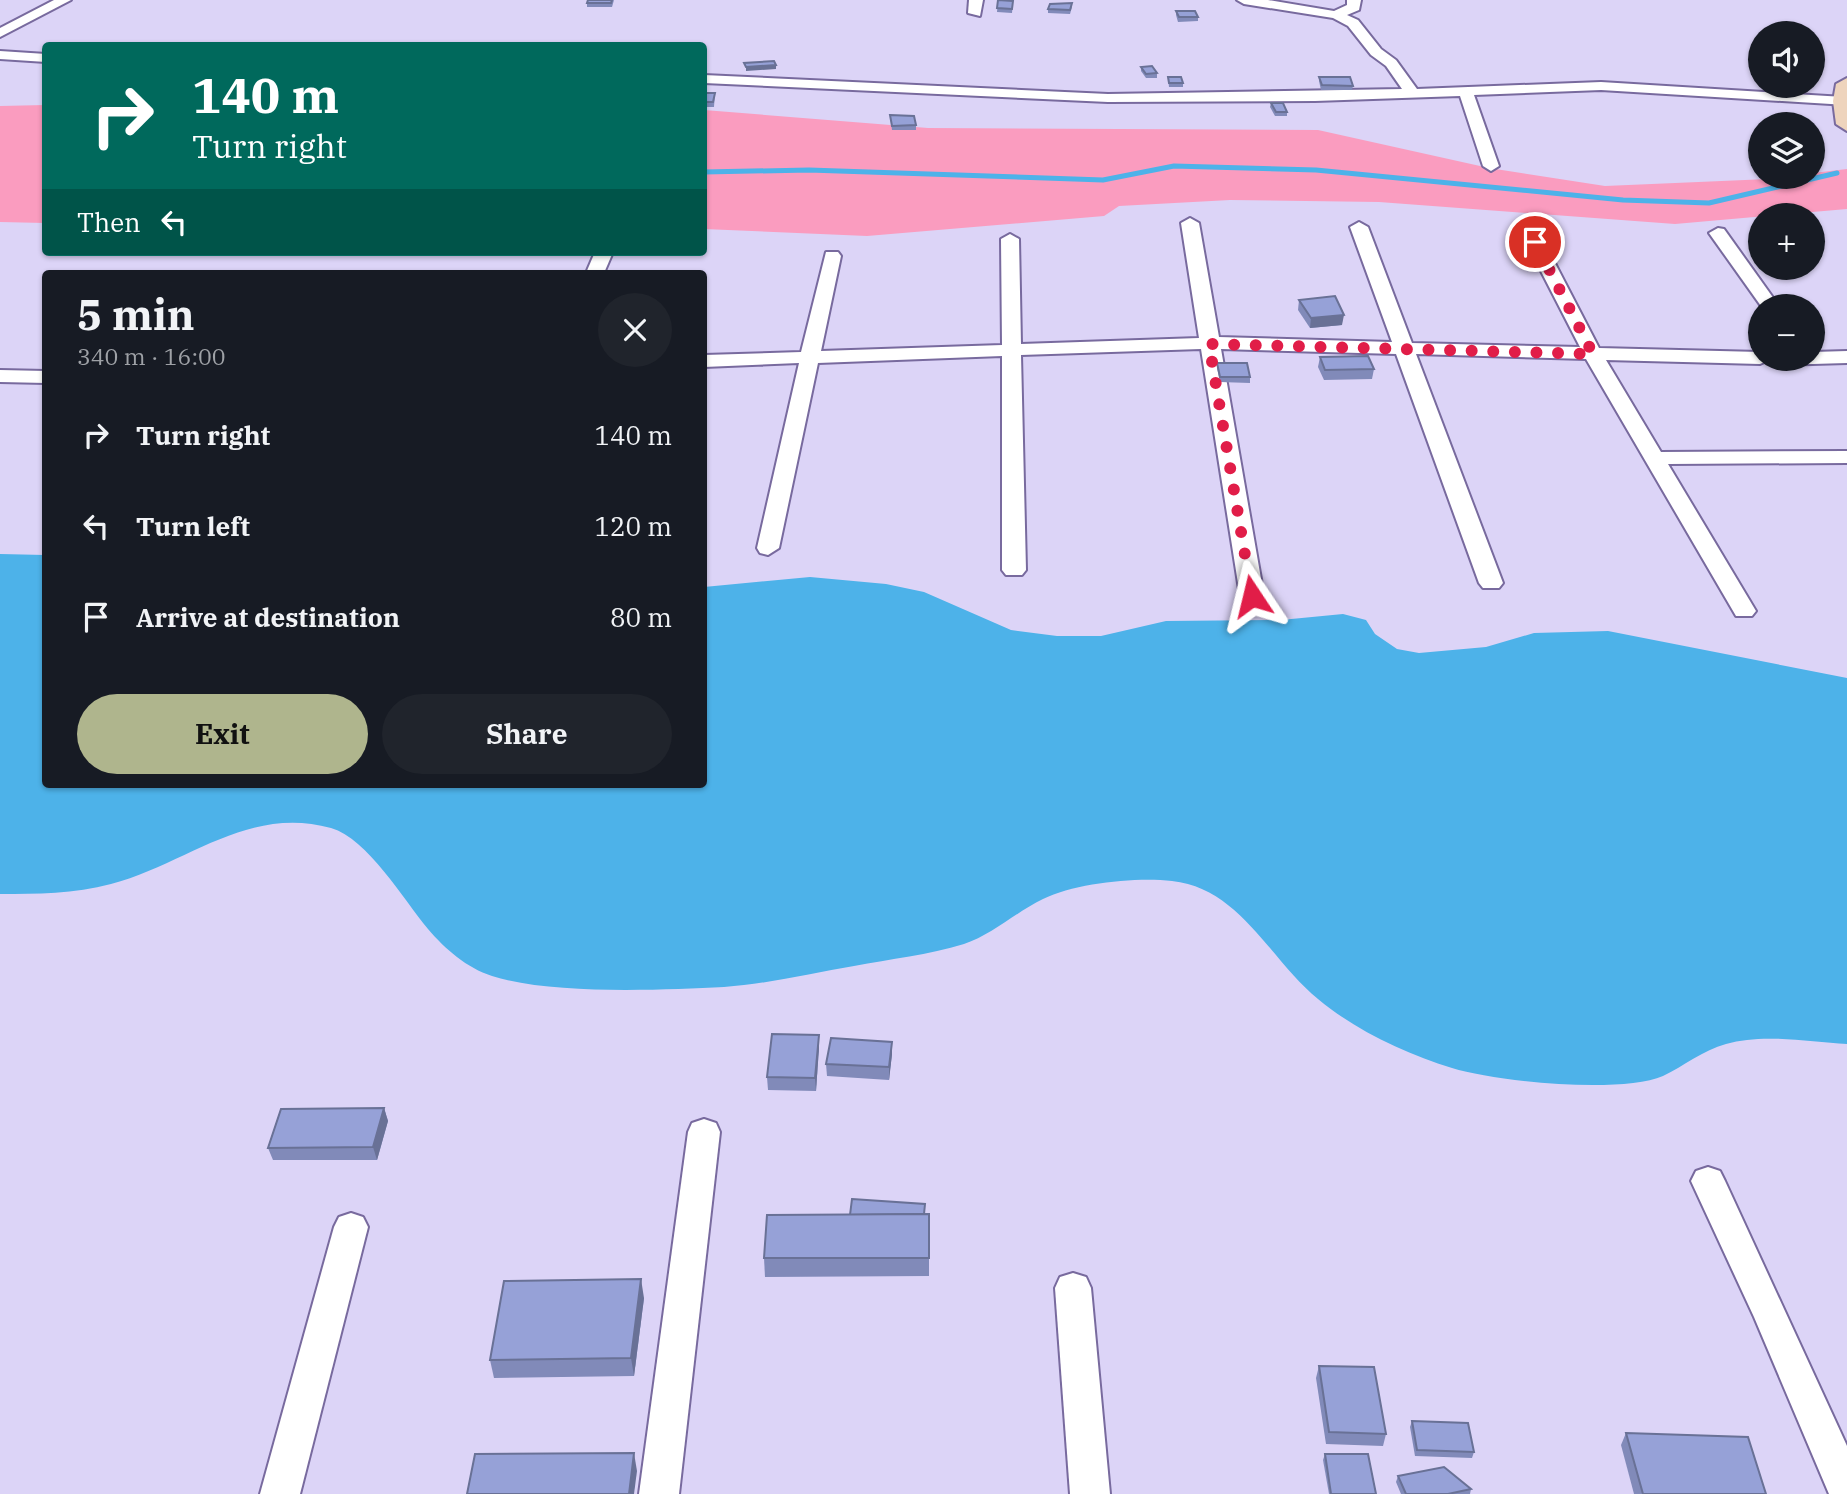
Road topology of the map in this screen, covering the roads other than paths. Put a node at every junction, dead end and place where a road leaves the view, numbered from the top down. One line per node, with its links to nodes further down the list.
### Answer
1 (64, 0): 5 (street)
2 (1244, 0): 4 (street)
3 (1354, 0): 4 (street)
4 (1336, 15): 10 (street)
5 (0, 33)
6 (0, 55): 7 (street)
7 (42, 58)
8 (707, 79): 10 (street)
9 (1465, 90): 10 (street); 11 (street); 13 (street)
10 (1412, 92)
11 (1845, 94): 12 (street)
12 (1847, 124)
13 (1491, 166)
14 (1190, 223): 21 (street)
15 (1359, 227): 23 (street)
16 (1718, 233): 20 (street)
17 (1010, 239): 22 (street)
18 (1535, 242): 24 (street)
19 (832, 256): 25 (street)
20 (1761, 294)
21 (1209, 344): 22 (street); 23 (street); 37 (street)
22 (1012, 351): 25 (street); 35 (street)
23 (1404, 351): 24 (street); 36 (street)
24 (1593, 354): 27 (street); 33 (street)
25 (811, 357): 29 (street); 34 (street)
26 (1847, 357): 28 (street)
27 (1748, 358)
28 (1825, 358)
29 (707, 361)
30 (0, 376): 31 (street)
31 (42, 377)
32 (1847, 457): 33 (street)
33 (1654, 458): 38 (street)
34 (768, 548)
35 (1014, 570)
36 (1491, 583)
37 (1252, 596)
38 (1744, 611)
39 (704, 1132): 45 (street)
40 (1708, 1181): 43 (street)
41 (351, 1227): 44 (street)
42 (1073, 1288): 46 (street)
43 (1847, 1490)
44 (280, 1494)
45 (659, 1494)
46 (1090, 1494)

